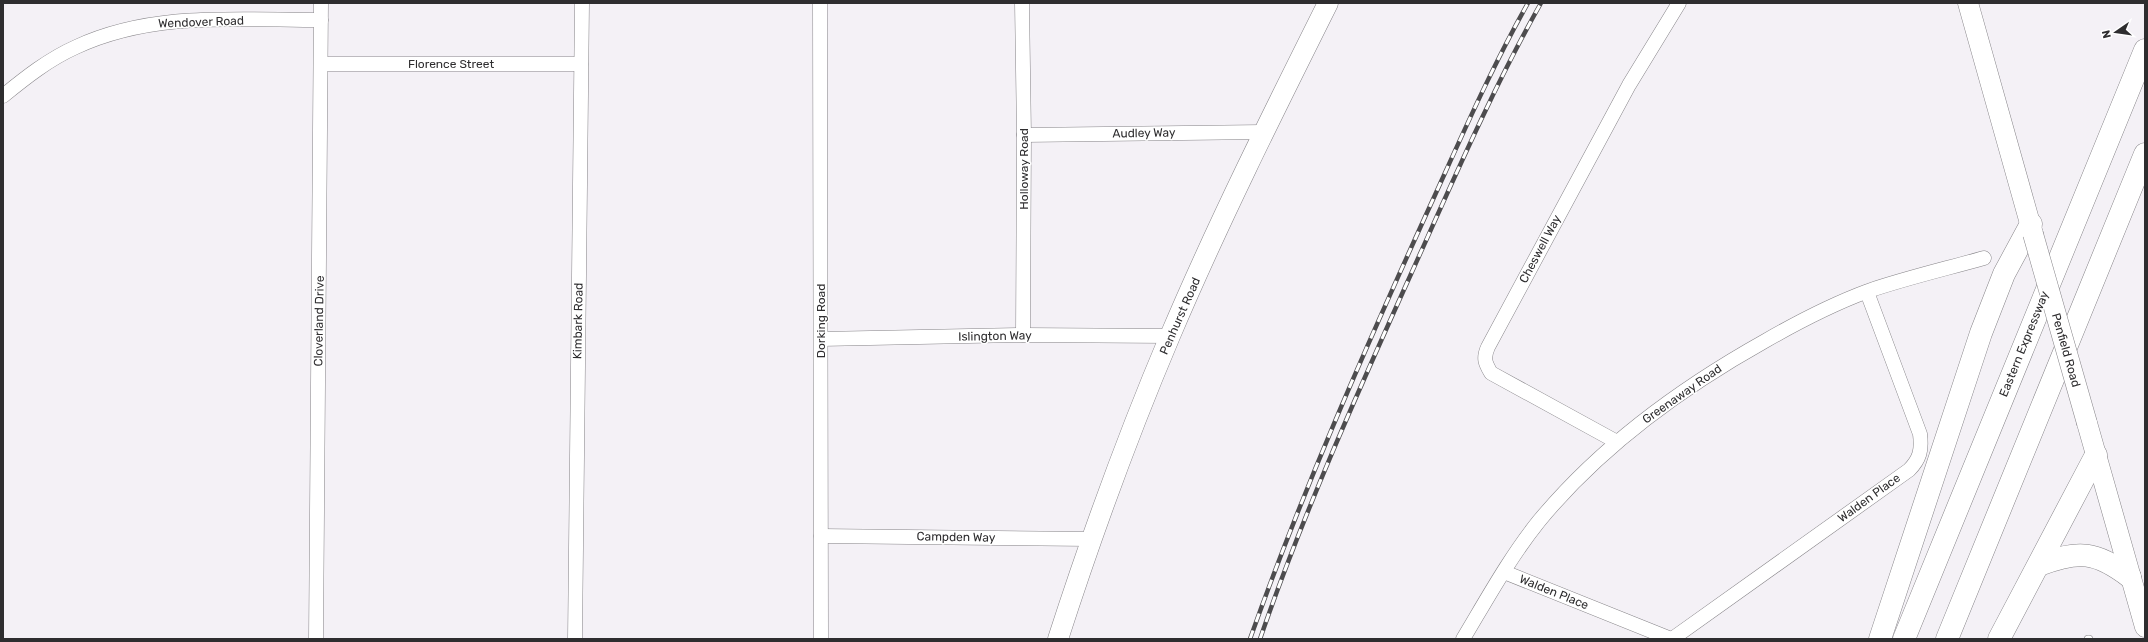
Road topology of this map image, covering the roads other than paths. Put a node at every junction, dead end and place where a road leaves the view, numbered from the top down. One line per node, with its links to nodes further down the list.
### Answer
1 (321, 3): 8 (street, Cloverland Drive)
2 (582, 3): 11 (street, Kimbark Road)
3 (820, 3): 21 (street, Dorking Road)
4 (1022, 3): 14 (street, Holloway Road)
5 (1328, 3): 13 (street, Penhurst Road)
6 (1679, 3): 22 (street, Cheswell Way)
7 (1968, 3): 16 (street, Penfield Road)
8 (321, 20): 10 (street, Cloverland Drive); 12 (street, Wendover Road)
9 (2145, 50): 37 (highway, Eastern Expressway)
10 (321, 64): 11 (street, Florence Street); 30 (street, Cloverland Drive)
11 (581, 64): 31 (street, Kimbark Road)
12 (3, 96)
13 (1264, 132): 14 (street, Audley Way); 20 (street, Penhurst Road)
14 (1024, 135): 19 (street, Holloway Road)
15 (2145, 154): 38 (highway)
16 (2032, 229): 23 (street, Penfield Road, bridge); 36 (highway)
17 (1984, 258): 18 (street, Greenaway Road)
18 (1867, 292): 22 (street, Greenaway Road); 35 (street, Walden Place)
19 (1023, 335): 20 (street, Islington Way); 21 (street, Islington Way)
20 (1170, 336): 25 (street, Penhurst Road)
21 (821, 339): 24 (street, Dorking Road)
22 (1616, 442): 27 (street, Greenaway Road)
23 (2096, 455): 26 (highway); 28 (street, Penfield Road)
24 (821, 536): 25 (street, Campden Way); 32 (street, Dorking Road)
25 (1090, 539): 33 (street, Penhurst Road)
26 (2039, 565): 28 (highway); 39 (highway)
27 (1504, 572): 34 (street, Greenaway Road); 35 (street, Walden Place)
28 (2130, 577): 29 (street, Penfield Road)
29 (2145, 627)
30 (316, 639)
31 (575, 639)
32 (821, 639)
33 (1058, 639)
34 (1463, 639)
35 (1672, 639)
36 (1880, 639)
37 (1904, 639)
38 (1947, 639)
39 (1999, 639)

